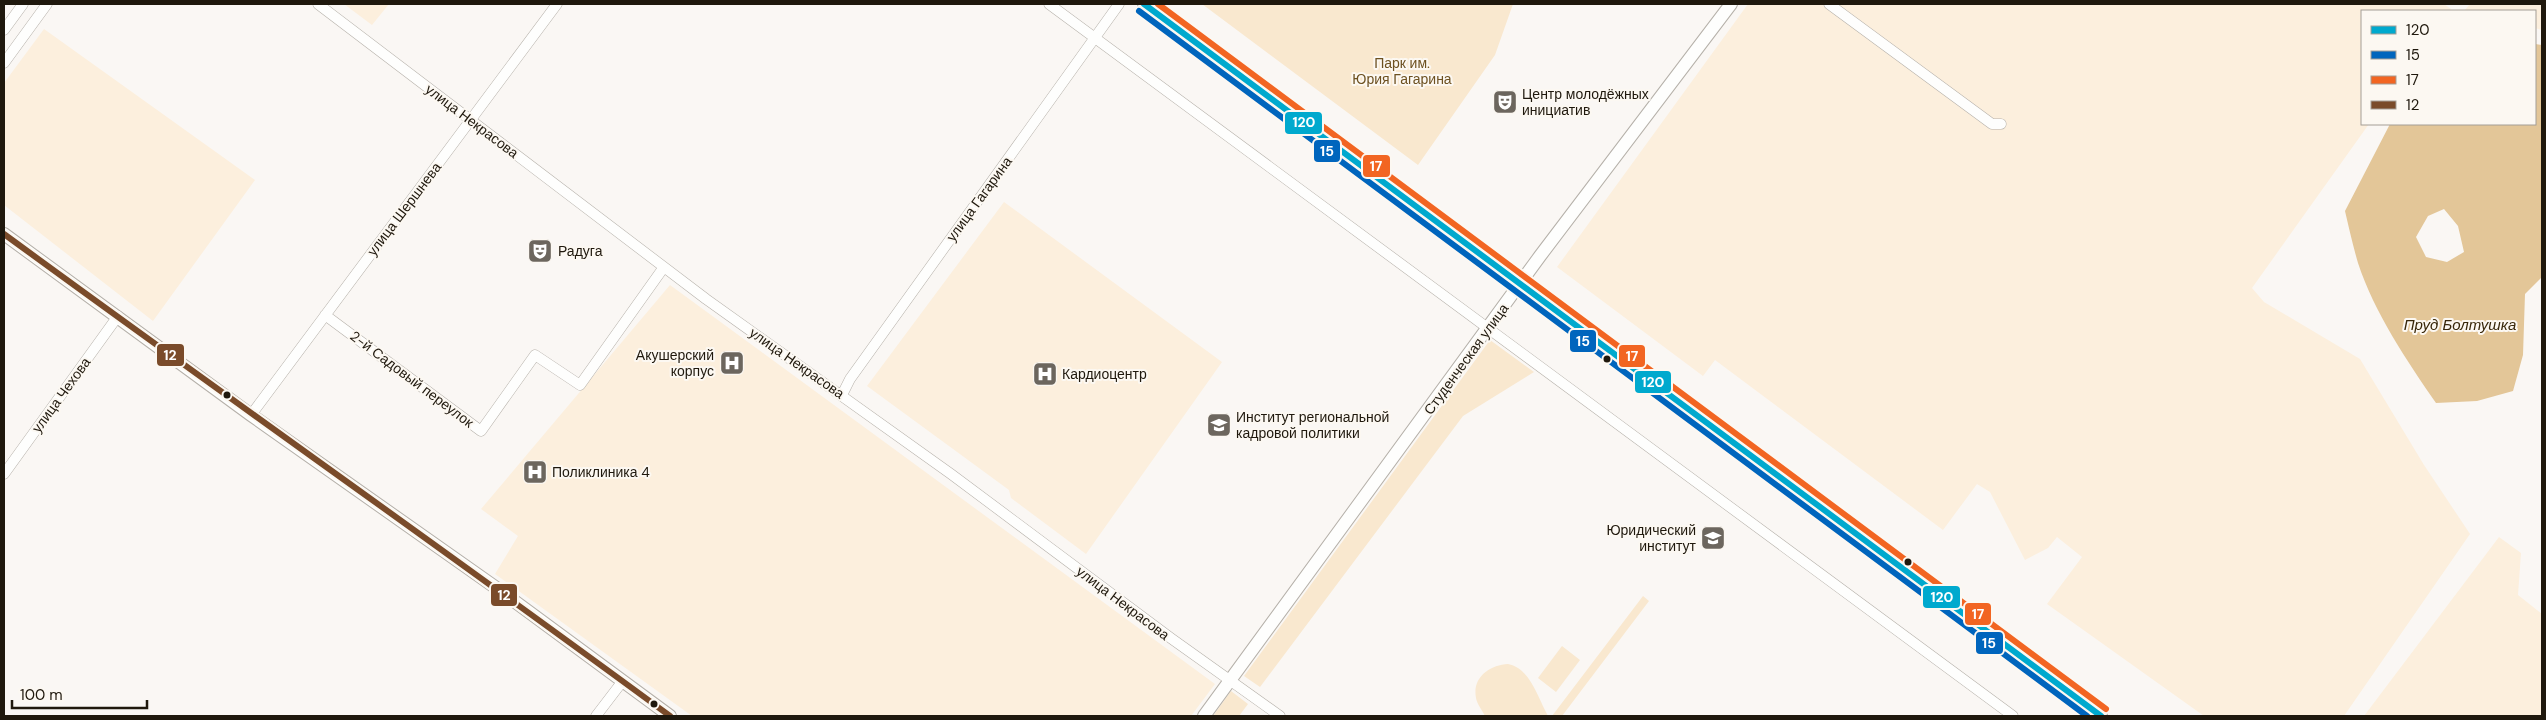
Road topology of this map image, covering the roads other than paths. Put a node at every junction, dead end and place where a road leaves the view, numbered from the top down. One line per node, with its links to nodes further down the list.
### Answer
1 (23, 4): 10 (street)
2 (47, 4): 12 (street)
3 (318, 4): 13 (street, улица Некрасова)
4 (557, 4): 13 (street, улица Шершнева)
5 (1049, 4): 11 (street)
6 (1119, 4): 11 (street, улица Гагарина)
7 (1144, 4): 17 (main road)
8 (1731, 4): 17 (main road, Студенческая улица)
9 (1829, 4): 14 (street)
10 (4, 30)
11 (1095, 38): 20 (street); 21 (street, улица Гагарина)
12 (4, 62)
13 (471, 120): 16 (street, улица Некрасова); 18 (street, улица Шершнева)
14 (2001, 124)
15 (4, 234): 19 (main road)
16 (664, 267): 18 (street, 2-й Садовый переулок); 21 (street, улица Некрасова)
17 (1520, 284): 20 (main road, Студенческая улица); 31 (main road)
18 (325, 315): 22 (street, улица Шершнева)
19 (118, 316): 22 (main road); 23 (street, улица Чехова)
20 (1488, 329): 24 (main road, Студенческая улица); 30 (street)
21 (842, 395): 24 (street, улица Некрасова)
22 (250, 415): 25 (main road)
23 (4, 474)
24 (1230, 680): 28 (main road, Студенческая улица); 29 (street, улица Некрасова)
25 (622, 682): 26 (street); 27 (main road)
26 (596, 716)
27 (670, 716)
28 (1204, 716)
29 (1280, 716)
30 (2013, 716)
31 (2101, 716)

